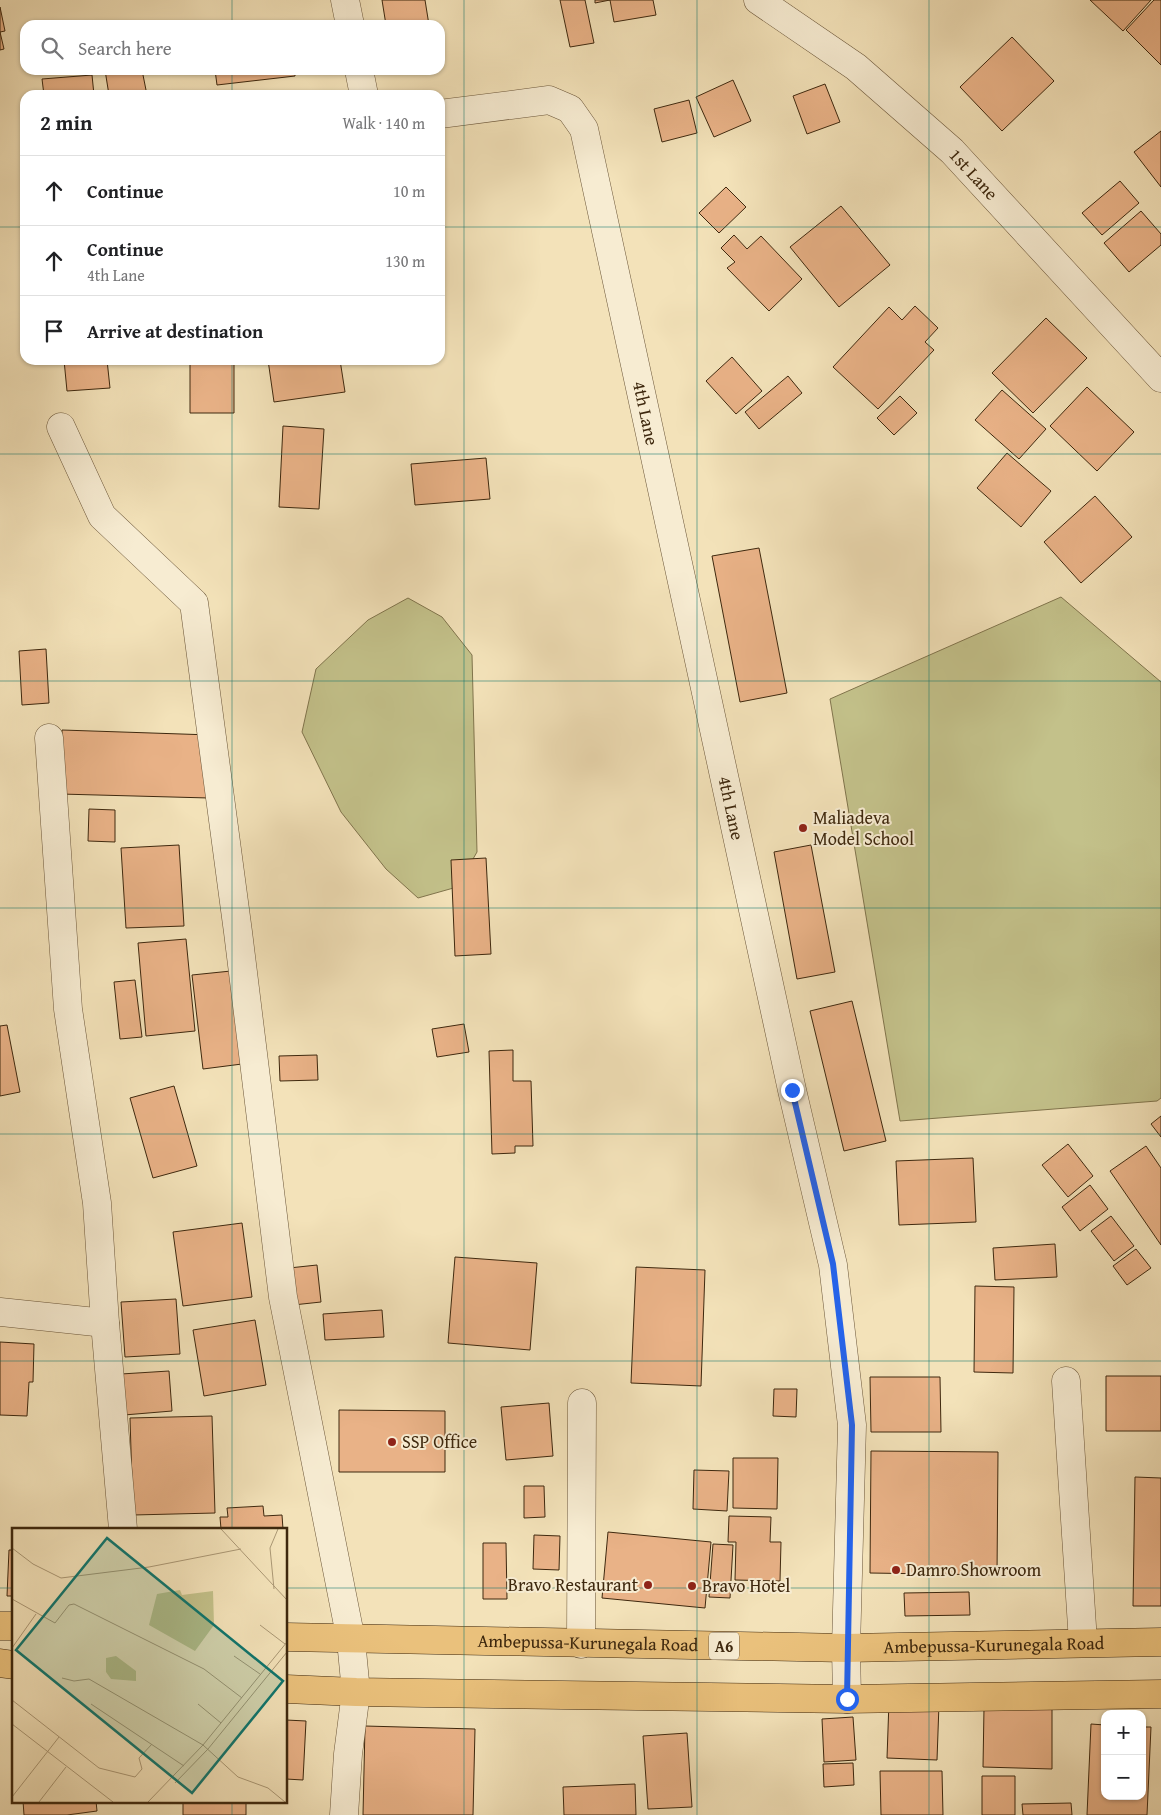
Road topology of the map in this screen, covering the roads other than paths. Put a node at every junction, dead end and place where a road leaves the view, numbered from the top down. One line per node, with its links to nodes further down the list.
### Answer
1 (344, 0): 3 (street)
2 (758, 0): 7 (street, 1st Lane)
3 (349, 20)
4 (360, 75): 5 (street)
5 (363, 90)
6 (445, 113): 20 (street, 4th Lane)
7 (1161, 378)
8 (60, 427): 16 (street)
9 (49, 738): 11 (street)
10 (0, 1312): 11 (street)
11 (105, 1323): 14 (street)
12 (1066, 1381): 17 (street)
13 (582, 1402): 19 (street)
14 (123, 1528)
15 (288, 1637): 16 (highway, Ambepussa-Kurunegala Road / A6)
16 (351, 1640): 19 (highway, Ambepussa-Kurunegala Road / A6); 22 (street)
17 (1083, 1642): 18 (highway, Ambepussa-Kurunegala Road / A6); 20 (highway, Ambepussa-Kurunegala Road / A6)
18 (1161, 1642)
19 (580, 1644): 20 (highway, Ambepussa-Kurunegala Road / A6)
20 (846, 1648): 24 (street, 4th Lane)
21 (288, 1689): 22 (highway)
22 (356, 1692): 24 (highway); 25 (street)
23 (1161, 1694): 24 (highway)
24 (847, 1699)
25 (344, 1815)

